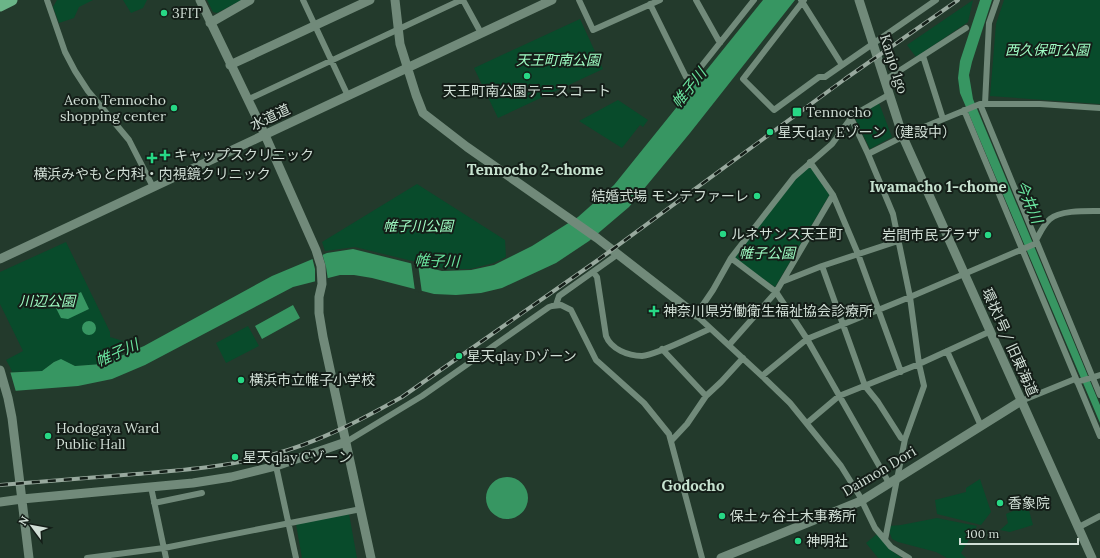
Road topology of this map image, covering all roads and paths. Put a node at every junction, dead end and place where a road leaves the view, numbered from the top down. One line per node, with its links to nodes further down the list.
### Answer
1 (12, 0): 19 (highway)
2 (47, 0): 45 (street)
3 (200, 0): 20 (street)
4 (250, 0): 20 (street)
5 (304, 0): 21 (street)
6 (370, 0): 21 (street)
7 (395, 0): 23 (street)
8 (462, 0): 23 (street); 24 (street)
9 (552, 0): 24 (street, 水道道)
10 (579, 0): 18 (street)
11 (660, 0): 18 (street)
12 (696, 0): 25 (street)
13 (754, 0): 25 (street)
14 (859, 0): 26 (street, Kanjo 1go)
15 (936, 0): 26 (street)
16 (997, 0): 36 (street)
17 (802, 1): 30 (street); 30 (street)
18 (650, 4): 25 (street)
19 (0, 6)
20 (210, 23): 29 (street)
21 (315, 26): 28 (street); 29 (street)
22 (966, 28): 27 (street)
23 (398, 30): 28 (street); 31 (street)
24 (481, 33): 31 (street, 水道道)
25 (720, 43)
26 (873, 45): 30 (street); 32 (street, Kanjo 1go)
27 (923, 56): 32 (street); 40 (street)
28 (331, 61): 34 (street); 35 (street)
29 (230, 65): 35 (street)
30 (842, 65)
31 (407, 68): 34 (street, 水道道); 51 (street)
32 (885, 80): 33 (street, Kanjo 1go)
33 (890, 94): 39 (street); 42 (street, Kanjo 1go)
34 (348, 96): 41 (street, 水道道)
35 (247, 100): 41 (street)
36 (982, 104): 37 (street); 38 (street); 49 (street)
37 (1100, 108)
38 (964, 110): 40 (street); 50 (street)
39 (851, 118): 43 (street); 44 (street)
40 (943, 119): 42 (street)
41 (264, 135): 45 (street, 水道道); 89 (street)
42 (903, 137): 43 (street); 57 (street, 環状1号/ 旧東海道)
43 (868, 154): 48 (street)
44 (810, 162): 46 (street); 53 (street)
45 (153, 187): 54 (street, 水道道)
46 (833, 195): 52 (street); 58 (street)
47 (1100, 211): 49 (street)
48 (898, 241): 52 (street); 60 (street)
49 (1036, 242): 50 (street); 77 (street)
50 (1022, 250): 57 (street); 78 (street)
51 (618, 254): 56 (street); 63 (street)
52 (858, 254): 55 (street); 62 (street)
53 (731, 258): 59 (street); 63 (street)
54 (0, 259)
55 (822, 266): 58 (street); 64 (street)
56 (593, 272): 61 (street); 69 (street)
57 (965, 274): 60 (street); 66 (street, 環状1号/ 旧東海道)
58 (784, 281): 59 (street)
59 (776, 292): 67 (street); 68 (street)
60 (910, 297): 62 (street); 72 (street)
61 (556, 305): 88 (street); 89 (street)
62 (878, 311): 64 (street); 74 (street)
63 (696, 316): 65 (street)
64 (844, 324): 67 (street); 79 (street)
65 (710, 328): 68 (street); 69 (street)
66 (990, 331): 70 (street); 83 (street, 環状1号/ 旧東海道)
67 (807, 339): 76 (street); 82 (street)
68 (729, 345): 71 (street)
69 (662, 349): 81 (street)
70 (947, 351): 72 (street); 85 (street)
71 (743, 358): 76 (street); 81 (street)
72 (919, 364): 74 (street); 87 (street)
73 (0, 370): 94 (street)
74 (901, 372): 79 (street)
75 (1100, 375): 77 (street)
76 (762, 376): 84 (street)
77 (1092, 377): 78 (street); 80 (street)
78 (1076, 381): 83 (street); 86 (street)
79 (865, 386): 82 (street); 87 (street)
80 (1100, 395)
81 (706, 396): 88 (street)
82 (839, 396): 84 (street); 91 (street)
83 (1021, 401): 85 (street, Daimon Dori); 101 (street, 環状1号/ 旧東海道)
84 (807, 423): 95 (street)
85 (981, 426): 91 (street, Daimon Dori)
86 (1100, 436)
87 (905, 439): 91 (street)
88 (672, 440): 109 (street)
89 (346, 442): 90 (street); 98 (street)
90 (276, 466): 92 (street); 100 (street)
91 (893, 480): 95 (street, Daimon Dori); 102 (street)
92 (151, 487): 94 (street); 97 (street)
93 (202, 493): 97 (street)
94 (22, 499): 96 (street); 104 (street)
95 (861, 501): 102 (street); 110 (street, Daimon Dori)
96 (0, 502)
97 (154, 502): 103 (street)
98 (361, 508): 100 (street); 108 (street)
99 (1100, 516): 101 (street)
100 (288, 522): 103 (street); 107 (street)
101 (1079, 526): 112 (street, 環状1号/ 旧東海道)
102 (885, 540): 111 (street)
103 (164, 548): 105 (street); 106 (street)
104 (29, 558)
105 (87, 558)
106 (166, 558)
107 (296, 558)
108 (371, 558)
109 (702, 558)
110 (721, 558)
111 (909, 558)
112 (1092, 558)

